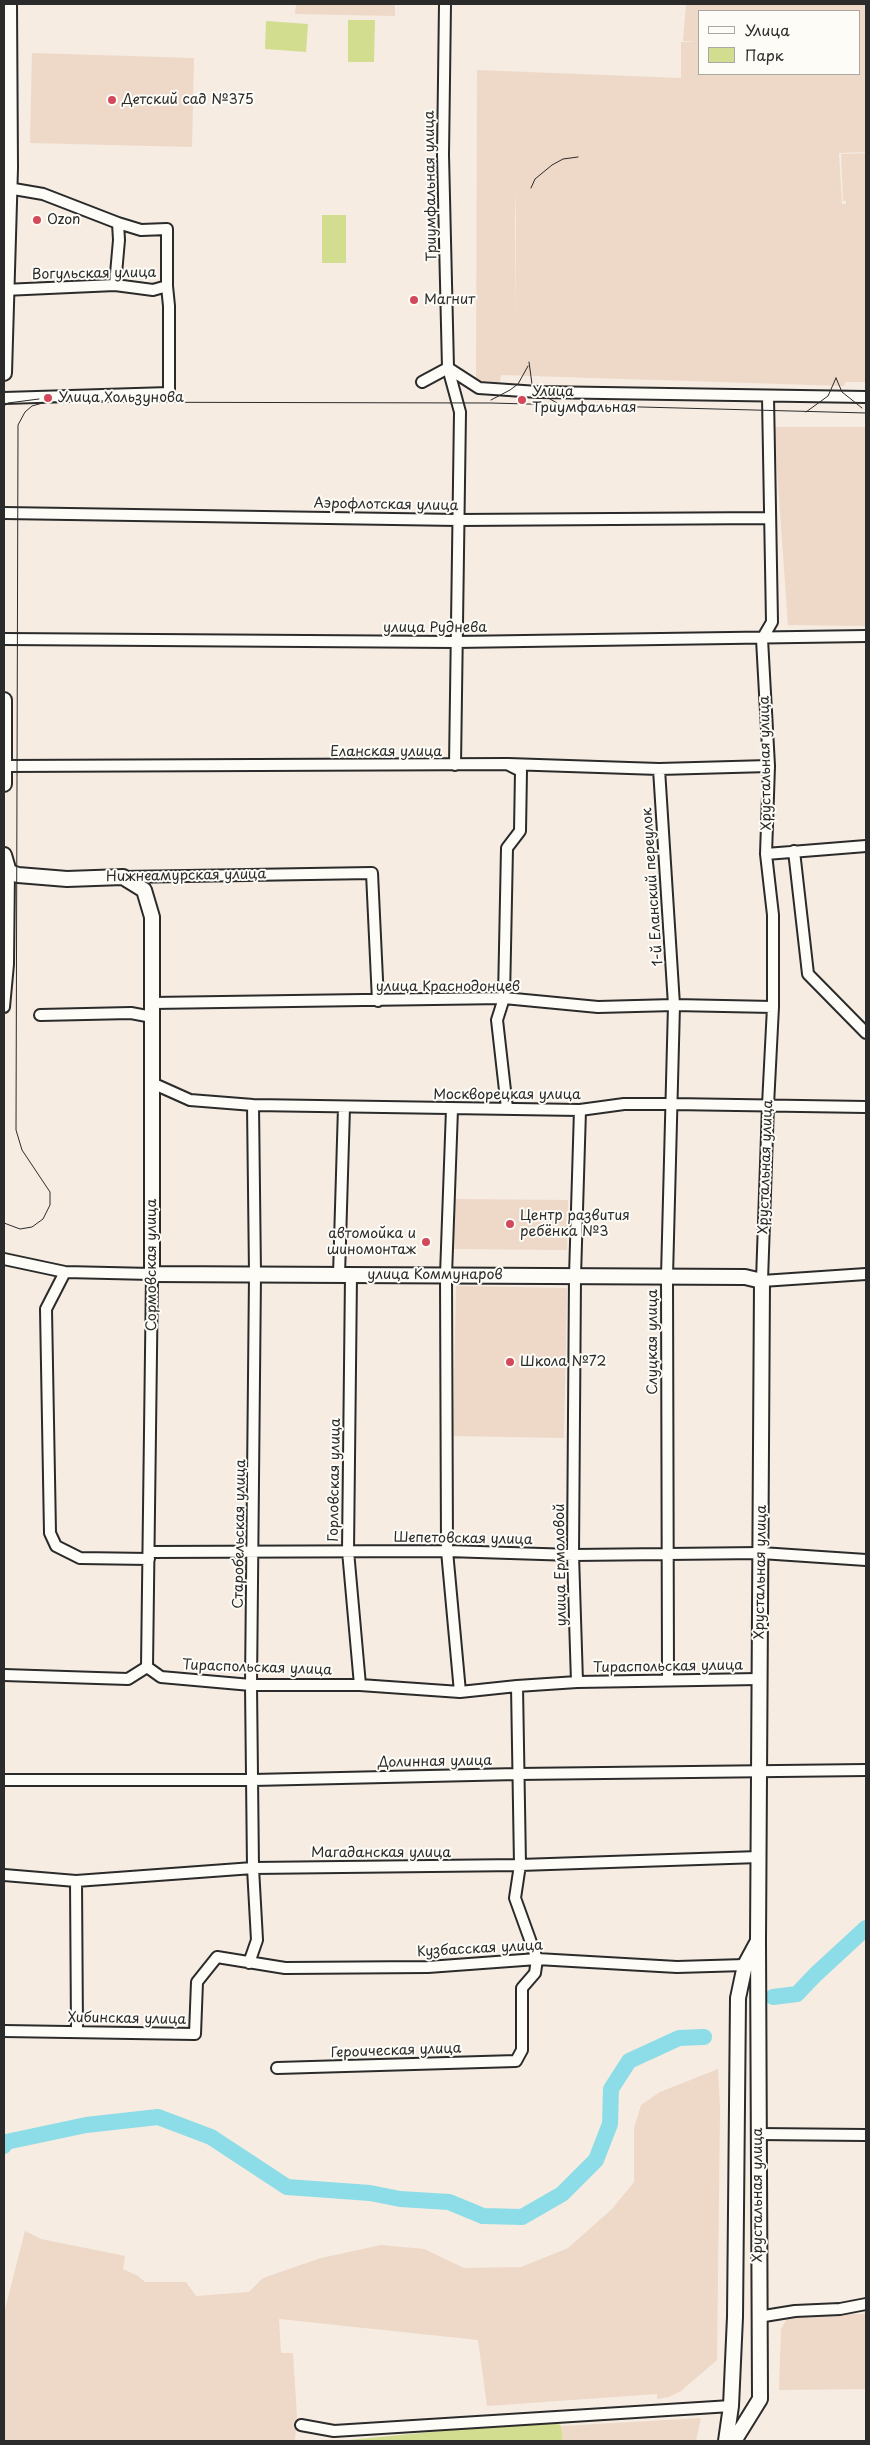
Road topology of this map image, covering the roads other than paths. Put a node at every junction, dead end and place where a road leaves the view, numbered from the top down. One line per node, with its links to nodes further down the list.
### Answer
1 (9, 4): 3 (street)
2 (446, 4): 8 (street, Триумфальная улица)
3 (7, 183): 4 (street); 7 (street)
4 (118, 223): 5 (street); 6 (street)
5 (115, 285): 6 (street, Вогульская улица); 7 (street, Вогульская улица)
6 (167, 286): 13 (street, Вогульская улица)
7 (4, 290): 9 (street)
8 (448, 368): 10 (street); 11 (street); 16 (street, Триумфальная улица)
9 (4, 373)
10 (422, 382)
11 (768, 397): 12 (street); 15 (street, Хрустальная улица)
12 (866, 397)
13 (4, 398)
14 (4, 513): 16 (street, Аэрофлотская улица)
15 (769, 518): 16 (street, Аэрофлотская улица); 19 (street, Хрустальная улица)
16 (458, 520): 20 (street, Триумфальная улица)
17 (866, 636): 19 (street, улица Руднева)
18 (4, 639): 20 (street, улица Руднева)
19 (762, 639): 20 (street, улица Руднева); 25 (street, Хрустальная улица)
20 (456, 642): 24 (street, Триумфальная улица)
21 (4, 700): 23 (street)
22 (508, 764): 24 (street, Еланская улица); 26 (street, Еланская улица); 34 (street)
23 (4, 766): 24 (street, Еланская улица); 27 (street)
24 (456, 766)
25 (768, 766): 26 (street, Еланская улица); 30 (street, Хрустальная улица)
26 (659, 769): 36 (street, 1-й Еланский переулок)
27 (4, 784)
28 (866, 846): 29 (street)
29 (794, 851): 30 (street); 41 (street)
30 (766, 854): 37 (street, Хрустальная улица)
31 (4, 855): 32 (street)
32 (7, 875): 33 (street, Нижнеамурская улица); 38 (street)
33 (123, 877): 35 (street, Нижнеамурская улица); 39 (street, Сормовская улица)
34 (504, 998): 35 (street, улица Краснодонцев); 36 (street, улица Краснодонцев); 48 (street)
35 (378, 1001): 39 (street, улица Краснодонцев)
36 (674, 1005): 37 (street, улица Краснодонцев); 44 (street, Слуцкая улица)
37 (773, 1006): 45 (street, Хрустальная улица)
38 (4, 1007)
39 (152, 1010): 40 (street, улица Краснодонцев); 42 (street, Сормовская улица)
40 (40, 1016)
41 (866, 1032)
42 (152, 1083): 43 (street, Москворецкая улица); 53 (street, Сормовская улица)
43 (253, 1104): 47 (street, Москворецкая улица); 54 (street, Старобельская улица)
44 (672, 1104): 45 (street, Москворецкая улица); 50 (street, Москворецкая улица); 59 (street, Слуцкая улица)
45 (768, 1105): 46 (street, Москворецкая улица); 60 (street, Хрустальная улица)
46 (866, 1107)
47 (344, 1108): 49 (street, Москворецкая улица); 56 (street, Горловская улица)
48 (507, 1108): 49 (street, Москворецкая улица); 50 (street, Москворецкая улица)
49 (452, 1109): 57 (street)
50 (580, 1110): 58 (street, улица Ермоловой)
51 (4, 1259): 52 (street, улица Коммунаров)
52 (65, 1272): 53 (street, улица Коммунаров); 66 (street, Шепетовская улица)
53 (152, 1274): 54 (street, улица Коммунаров); 66 (street, Сормовская улица)
54 (255, 1274): 56 (street, улица Коммунаров); 61 (street, Старобельская улица)
55 (866, 1274): 60 (street, улица Коммунаров)
56 (345, 1275): 57 (street, улица Коммунаров); 62 (street, Горловская улица)
57 (446, 1275): 58 (street, улица Коммунаров); 63 (street)
58 (575, 1276): 59 (street, улица Коммунаров); 67 (street, улица Ермоловой)
59 (667, 1276): 60 (street, улица Коммунаров); 65 (street, Слуцкая улица)
60 (762, 1281): 64 (street, Хрустальная улица)
61 (254, 1551): 62 (street, Шепетовская улица); 66 (street, Шепетовская улица); 74 (street, Старобельская улица)
62 (348, 1551): 63 (street, Шепетовская улица); 75 (street, Горловская улица)
63 (447, 1551): 67 (street, Шепетовская улица); 77 (street)
64 (761, 1553): 65 (street, Шепетовская улица); 68 (street, Шепетовская улица); 71 (street, Хрустальная улица)
65 (666, 1554): 67 (street, Шепетовская улица); 72 (street, Слуцкая улица)
66 (149, 1555): 69 (street, Сормовская улица)
67 (573, 1555): 73 (street, улица Ермоловой)
68 (866, 1560)
69 (147, 1666): 70 (street); 74 (street, Тираспольская улица)
70 (4, 1674)
71 (759, 1679): 72 (street, Тираспольская улица); 78 (street, Хрустальная улица)
72 (668, 1680): 73 (street, Тираспольская улица)
73 (577, 1682): 76 (street)
74 (251, 1685): 75 (street, Тираспольская улица); 82 (street, Старобельская улица)
75 (360, 1685): 77 (street, Тираспольская улица)
76 (517, 1686): 77 (street, Тираспольская улица); 80 (street)
77 (460, 1692)
78 (759, 1770): 79 (street, Долинная улица); 80 (street, Долинная улица); 83 (street, Хрустальная улица)
79 (866, 1770)
80 (517, 1774): 82 (street, Долинная улица); 84 (street)
81 (4, 1780): 82 (street, Долинная улица)
82 (253, 1780): 85 (street, Старобельская улица)
83 (759, 1857): 84 (street, Магаданская улица); 88 (street, Хрустальная улица)
84 (520, 1865): 85 (street, Магаданская улица); 90 (street)
85 (254, 1868): 87 (street, Магаданская улица); 91 (street, Старобельская улица)
86 (4, 1875): 87 (street, Магаданская улица)
87 (76, 1881): 94 (street)
88 (758, 1941): 92 (street, Хрустальная улица); 96 (street, Хрустальная улица)
89 (217, 1957): 91 (street, Кузбасская улица); 94 (street, Хибинская улица)
90 (537, 1959): 91 (street, Кузбасская улица); 92 (street, Кузбасская улица); 95 (street, Героическая улица)
91 (250, 1962)
92 (745, 1965): 100 (street, Хрустальная улица)
93 (4, 2031): 94 (street, Хибинская улица)
94 (77, 2031)
95 (277, 2068)
96 (758, 2134): 97 (street); 99 (street, Хрустальная улица)
97 (866, 2135)
98 (866, 2304): 99 (street)
99 (758, 2317): 103 (street, Хрустальная улица)
100 (730, 2406): 101 (street); 102 (street, Хрустальная улица)
101 (301, 2425)
102 (726, 2441)
103 (734, 2441)

